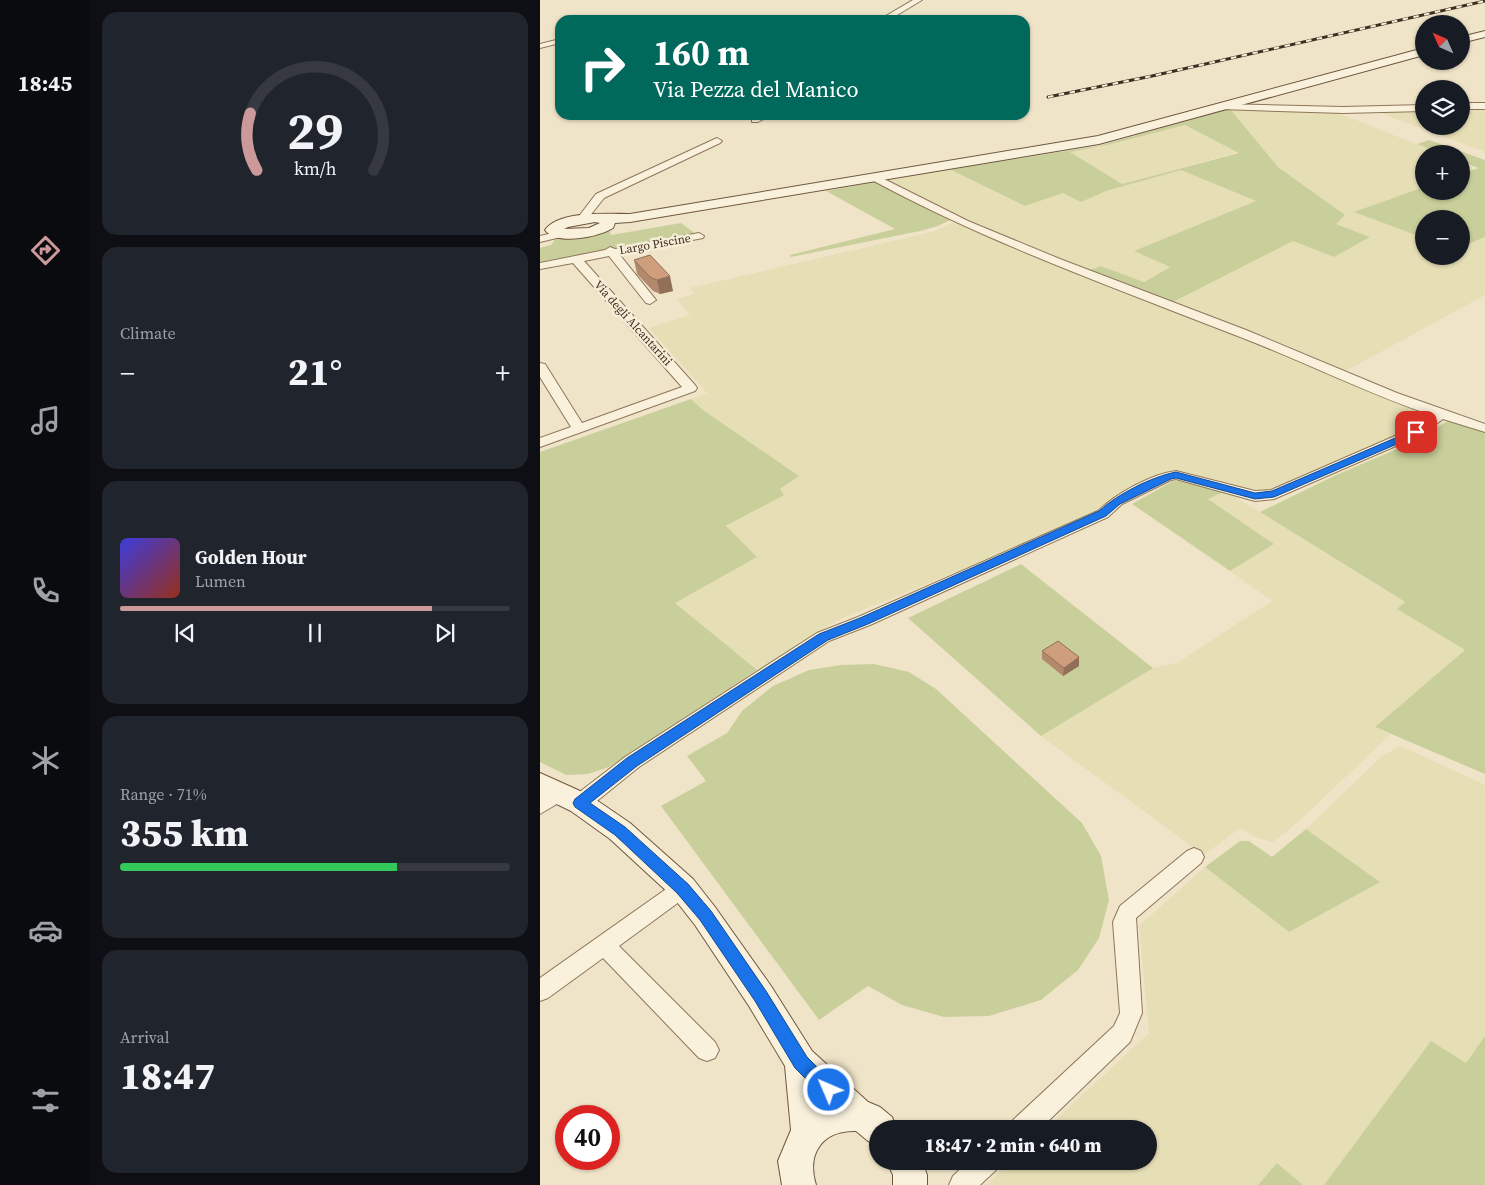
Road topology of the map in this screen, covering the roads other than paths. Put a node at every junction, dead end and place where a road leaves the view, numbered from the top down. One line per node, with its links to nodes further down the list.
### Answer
1 (918, 0): 2 (street)
2 (892, 15)
3 (1485, 34): 4 (main road)
4 (1470, 38)
5 (555, 42): 6 (street)
6 (540, 46)
7 (1415, 53): 10 (main road)
8 (1470, 106): 9 (street)
9 (1485, 106)
10 (1222, 107): 11 (street); 13 (main road)
11 (1415, 108)
12 (716, 141): 14 (street)
13 (876, 178): 14 (main road); 22 (street)
14 (602, 217): 15 (main road); 15 (main road)
15 (549, 230)
16 (699, 236): 17 (street, Largo Piscine)
17 (610, 251): 18 (street, Largo Piscine); 20 (street, Largo Piscine)
18 (576, 259): 19 (street, Largo Piscine); 23 (street, Via degli Alcantarini)
19 (540, 266)
20 (650, 300)
21 (540, 367): 23 (street)
22 (1439, 415): 24 (street); 26 (street)
23 (579, 428): 25 (street)
24 (1485, 428)
25 (540, 443)
26 (555, 797): 28 (main road)
27 (1194, 857): 33 (street)
28 (682, 888): 29 (street); 32 (main road)
29 (604, 945): 30 (street); 31 (street)
30 (540, 991)
31 (707, 1050)
32 (801, 1062): 34 (main road); 35 (main road)
33 (1031, 1120)
34 (868, 1122): 35 (main road)
35 (808, 1133): 38 (main road)
36 (908, 1170): 39 (main road)
37 (978, 1170): 40 (street)
38 (794, 1181)
39 (910, 1185)
40 (962, 1185)

